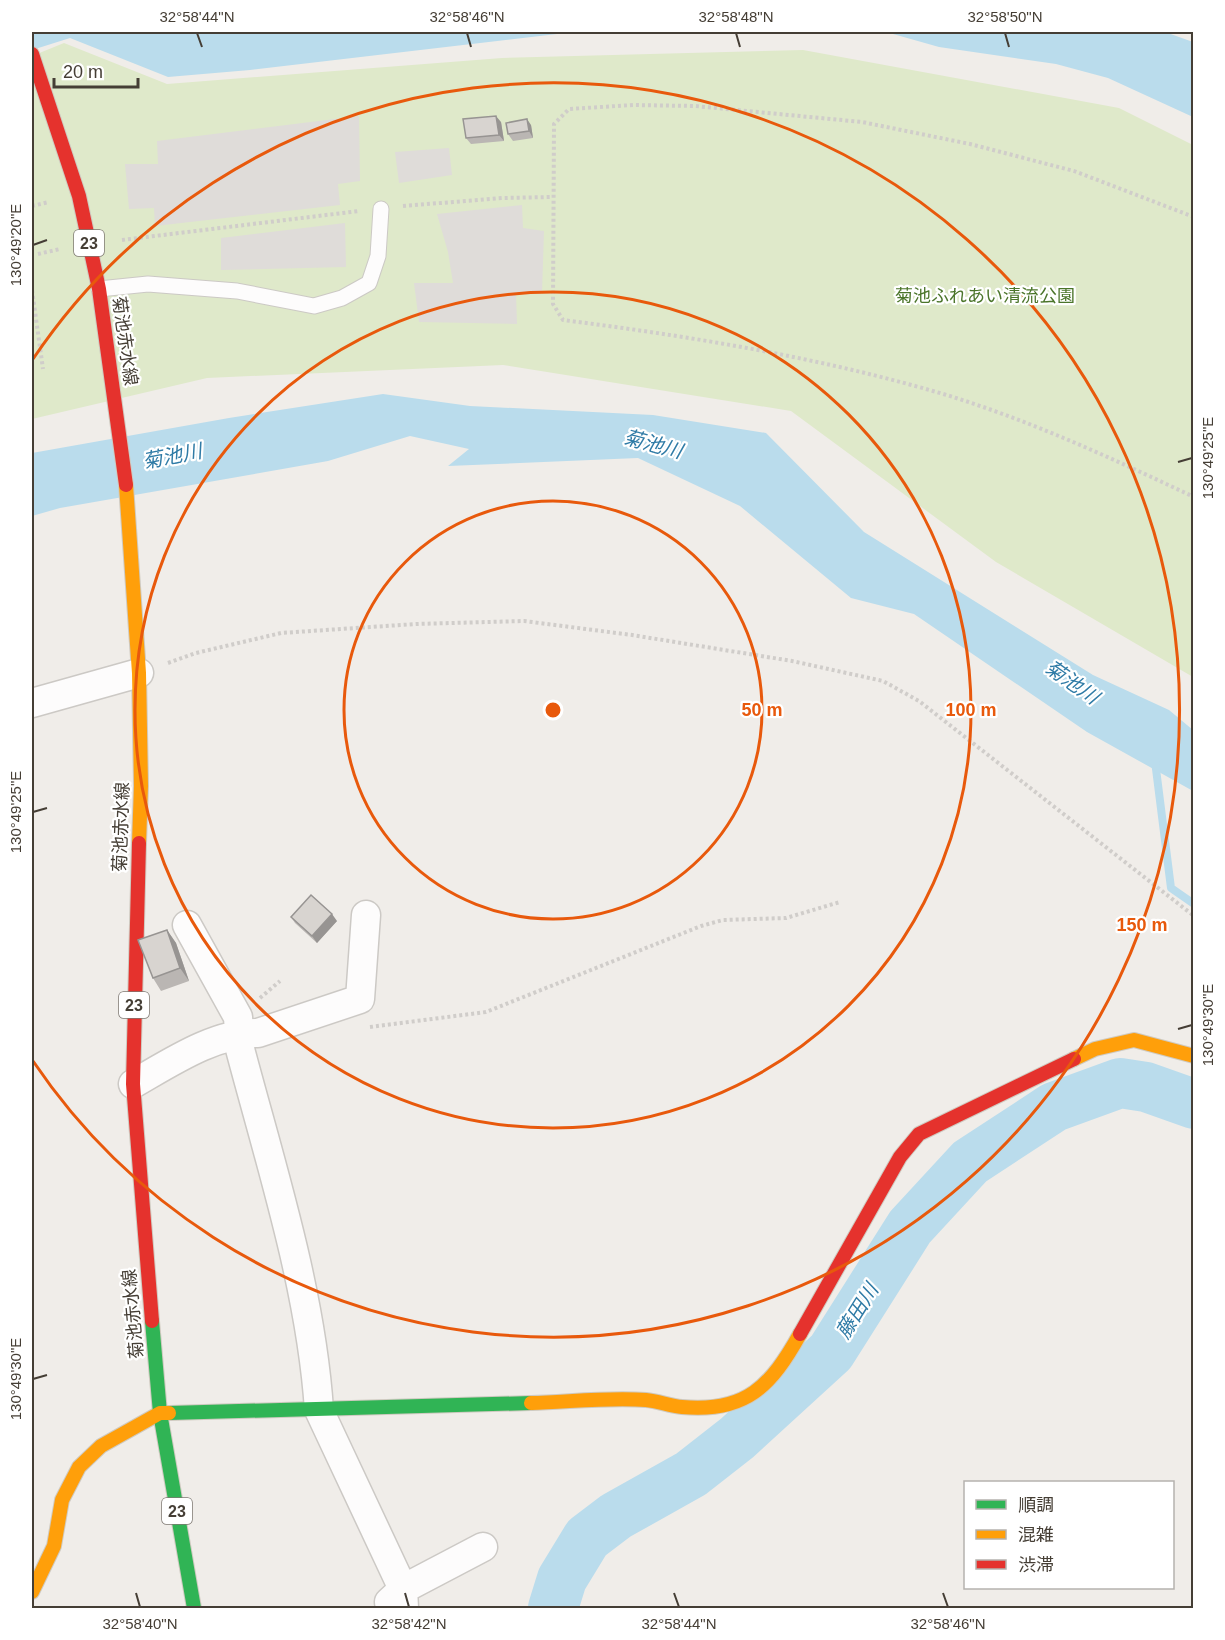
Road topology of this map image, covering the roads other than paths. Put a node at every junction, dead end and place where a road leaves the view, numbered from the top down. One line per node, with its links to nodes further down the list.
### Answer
1 (32, 54): 3 (main road, 菊池赤水線 / 23)
2 (381, 209): 3 (lane)
3 (99, 289): 4 (main road, 菊池赤水線 / 23)
4 (139, 673): 5 (street); 10 (main road, 菊池赤水線 / 23)
5 (32, 703)
6 (366, 915): 8 (street)
7 (187, 925): 8 (street)
8 (241, 1033): 10 (street); 11 (street)
9 (1194, 1056): 11 (main road)
10 (133, 1084): 12 (main road, 菊池赤水線 / 23)
11 (319, 1410): 12 (main road); 15 (street)
12 (160, 1413): 14 (main road); 16 (main road, 菊池赤水線 / 23)
13 (483, 1547): 15 (street)
14 (32, 1592)
15 (397, 1602)
16 (194, 1608)

